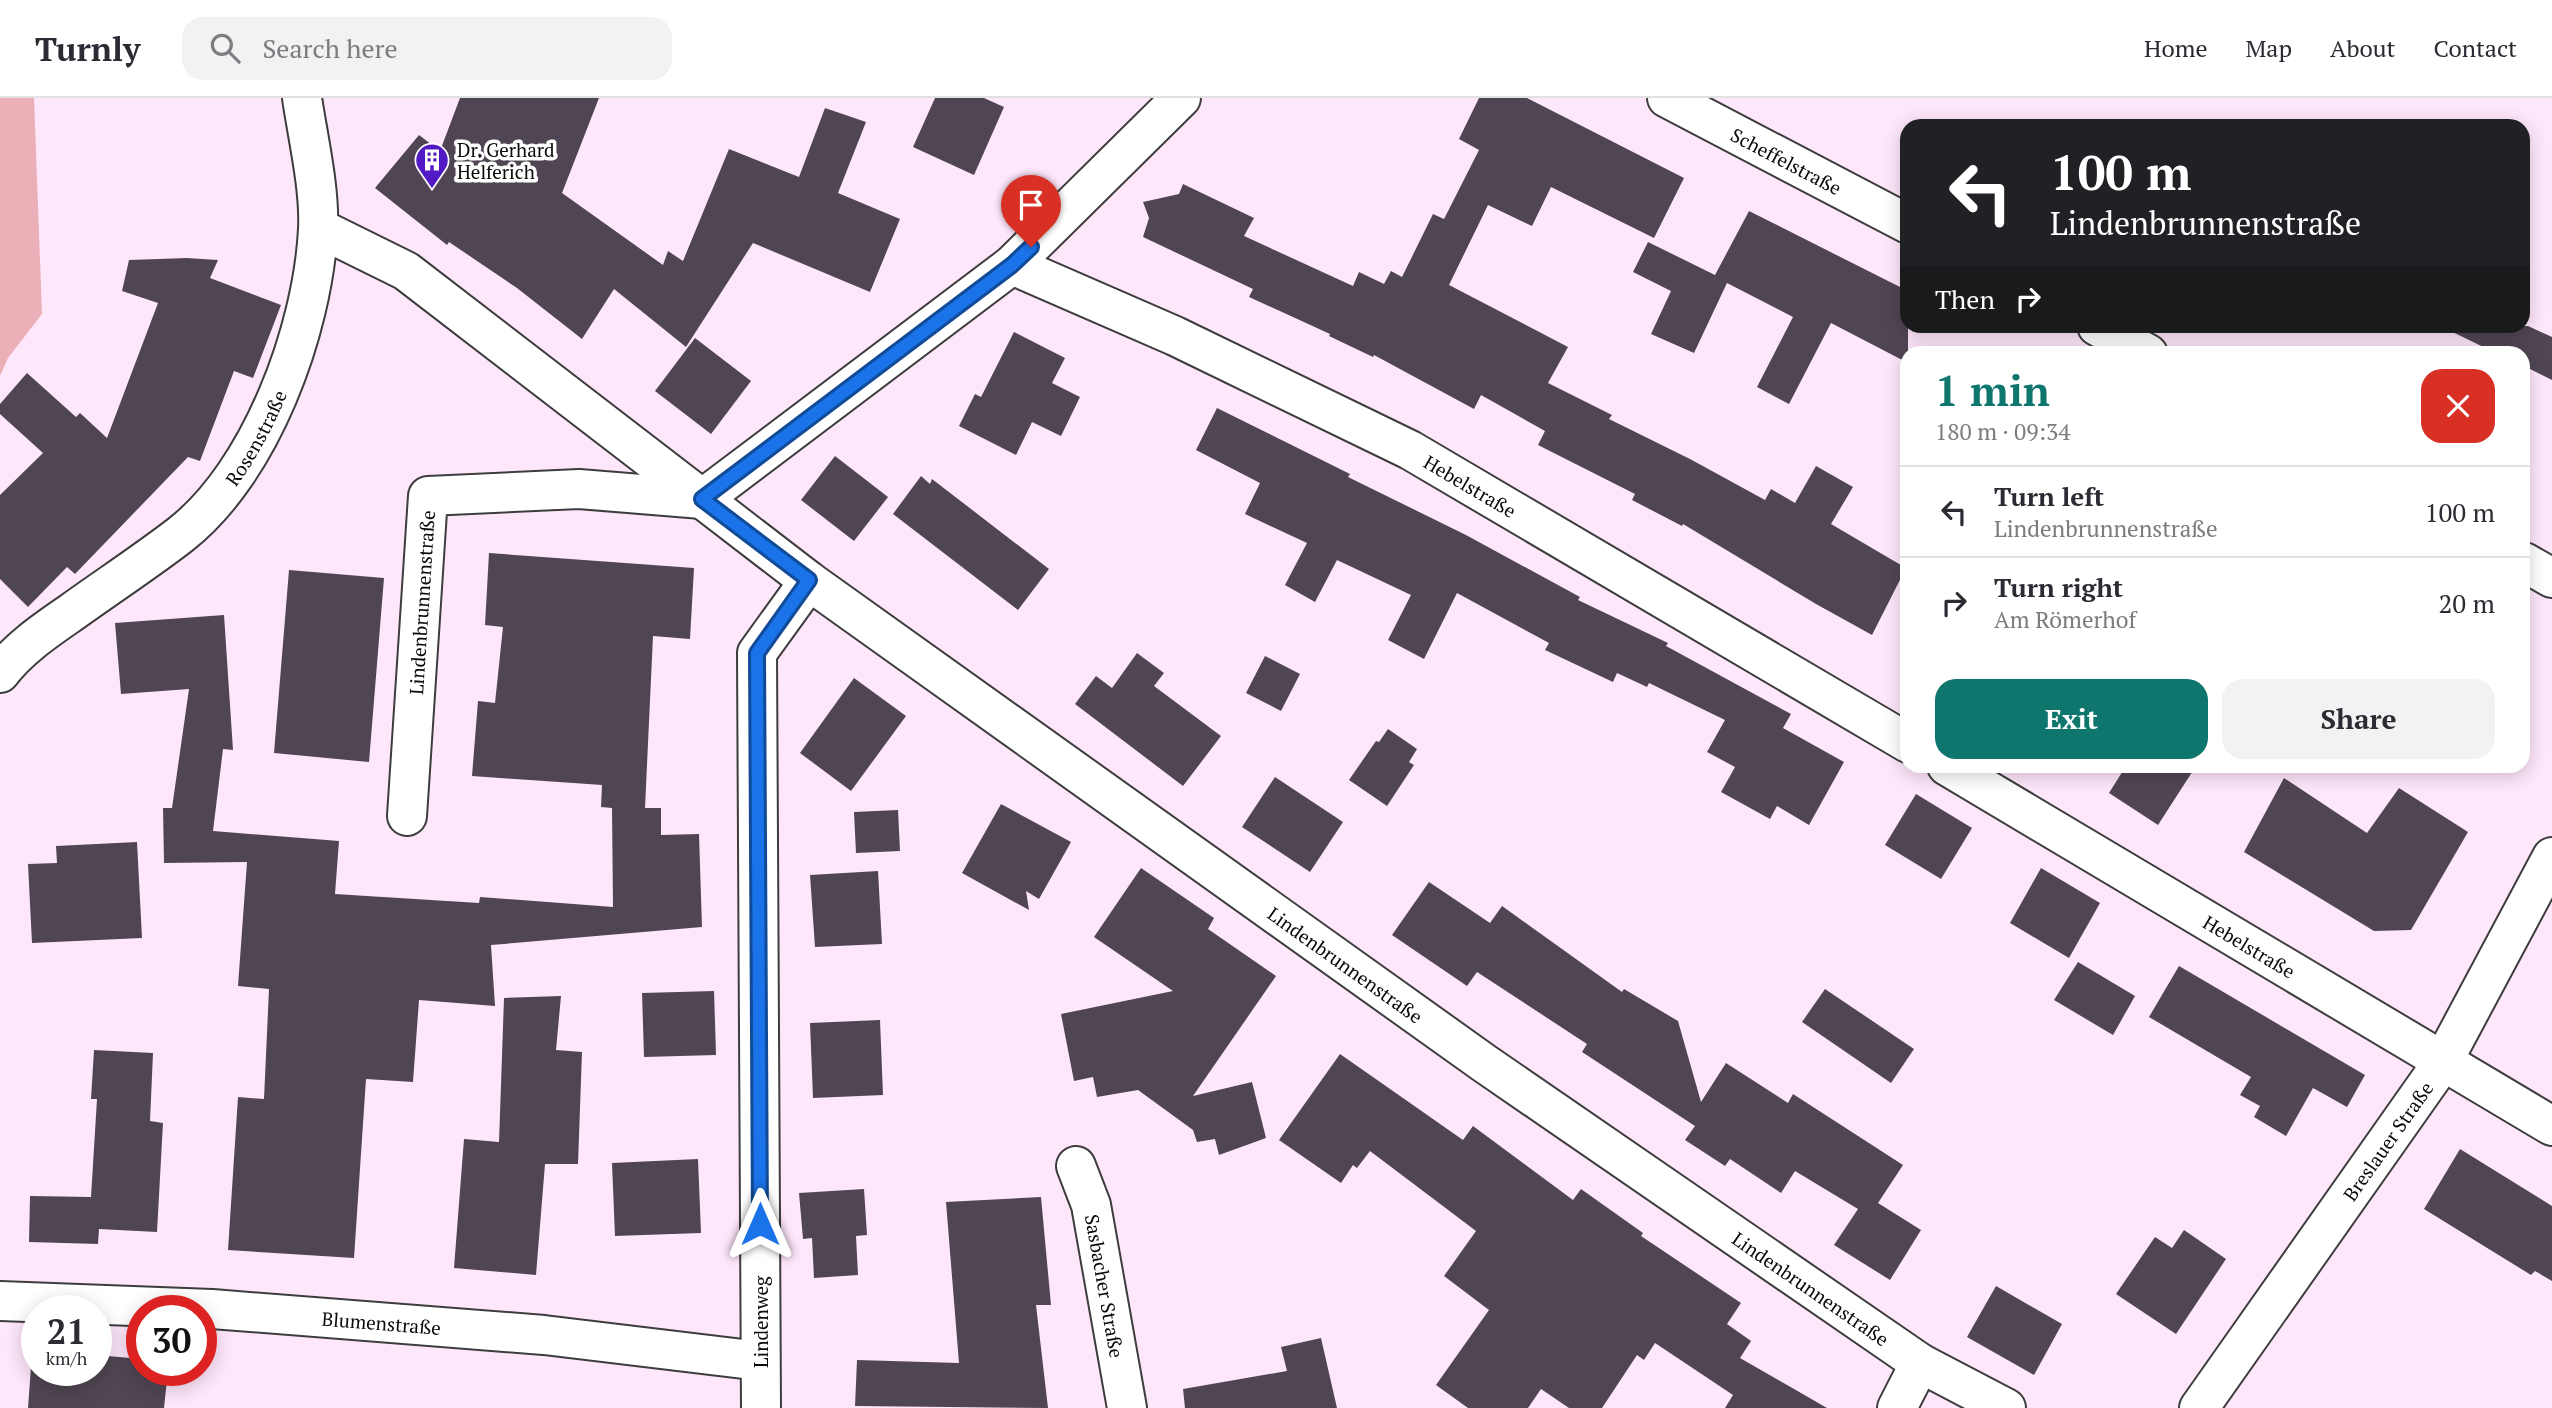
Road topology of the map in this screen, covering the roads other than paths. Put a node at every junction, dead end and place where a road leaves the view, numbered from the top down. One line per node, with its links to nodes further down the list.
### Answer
1 (302, 98): 5 (street, Rosenstraße)
2 (1181, 98): 6 (street)
3 (1667, 98): 4 (street, Scheffelstraße)
4 (1900, 220)
5 (318, 228): 9 (street, Lindenbrunnenstraße); 13 (street, Rosenstraße)
6 (1012, 265): 9 (street); 14 (street, Hebelstraße)
7 (2110, 333): 8 (street)
8 (2133, 346)
9 (702, 499): 12 (street, Lindenbrunnenstraße); 16 (street, Lindenbrunnenstraße)
10 (2530, 565): 11 (street)
11 (2552, 578)
12 (809, 580): 22 (street, Lindenweg); 23 (street, Lindenbrunnenstraße)
13 (0, 673)
14 (1900, 738)
15 (1959, 773): 18 (street, Hebelstraße)
16 (407, 816)
17 (2552, 857): 18 (street, Breslauer Straße)
18 (2442, 1063): 19 (street, Hebelstraße); 28 (street, Breslauer Straße)
19 (2552, 1126)
20 (1076, 1166): 25 (street, Sasbacher Straße)
21 (0, 1301): 22 (street, Blumenstraße)
22 (760, 1361): 24 (street, Lindenweg)
23 (1920, 1363): 26 (street); 27 (street, Lindenbrunnenstraße)
24 (761, 1408)
25 (1127, 1408)
26 (1897, 1408)
27 (2006, 1408)
28 (2199, 1408)

